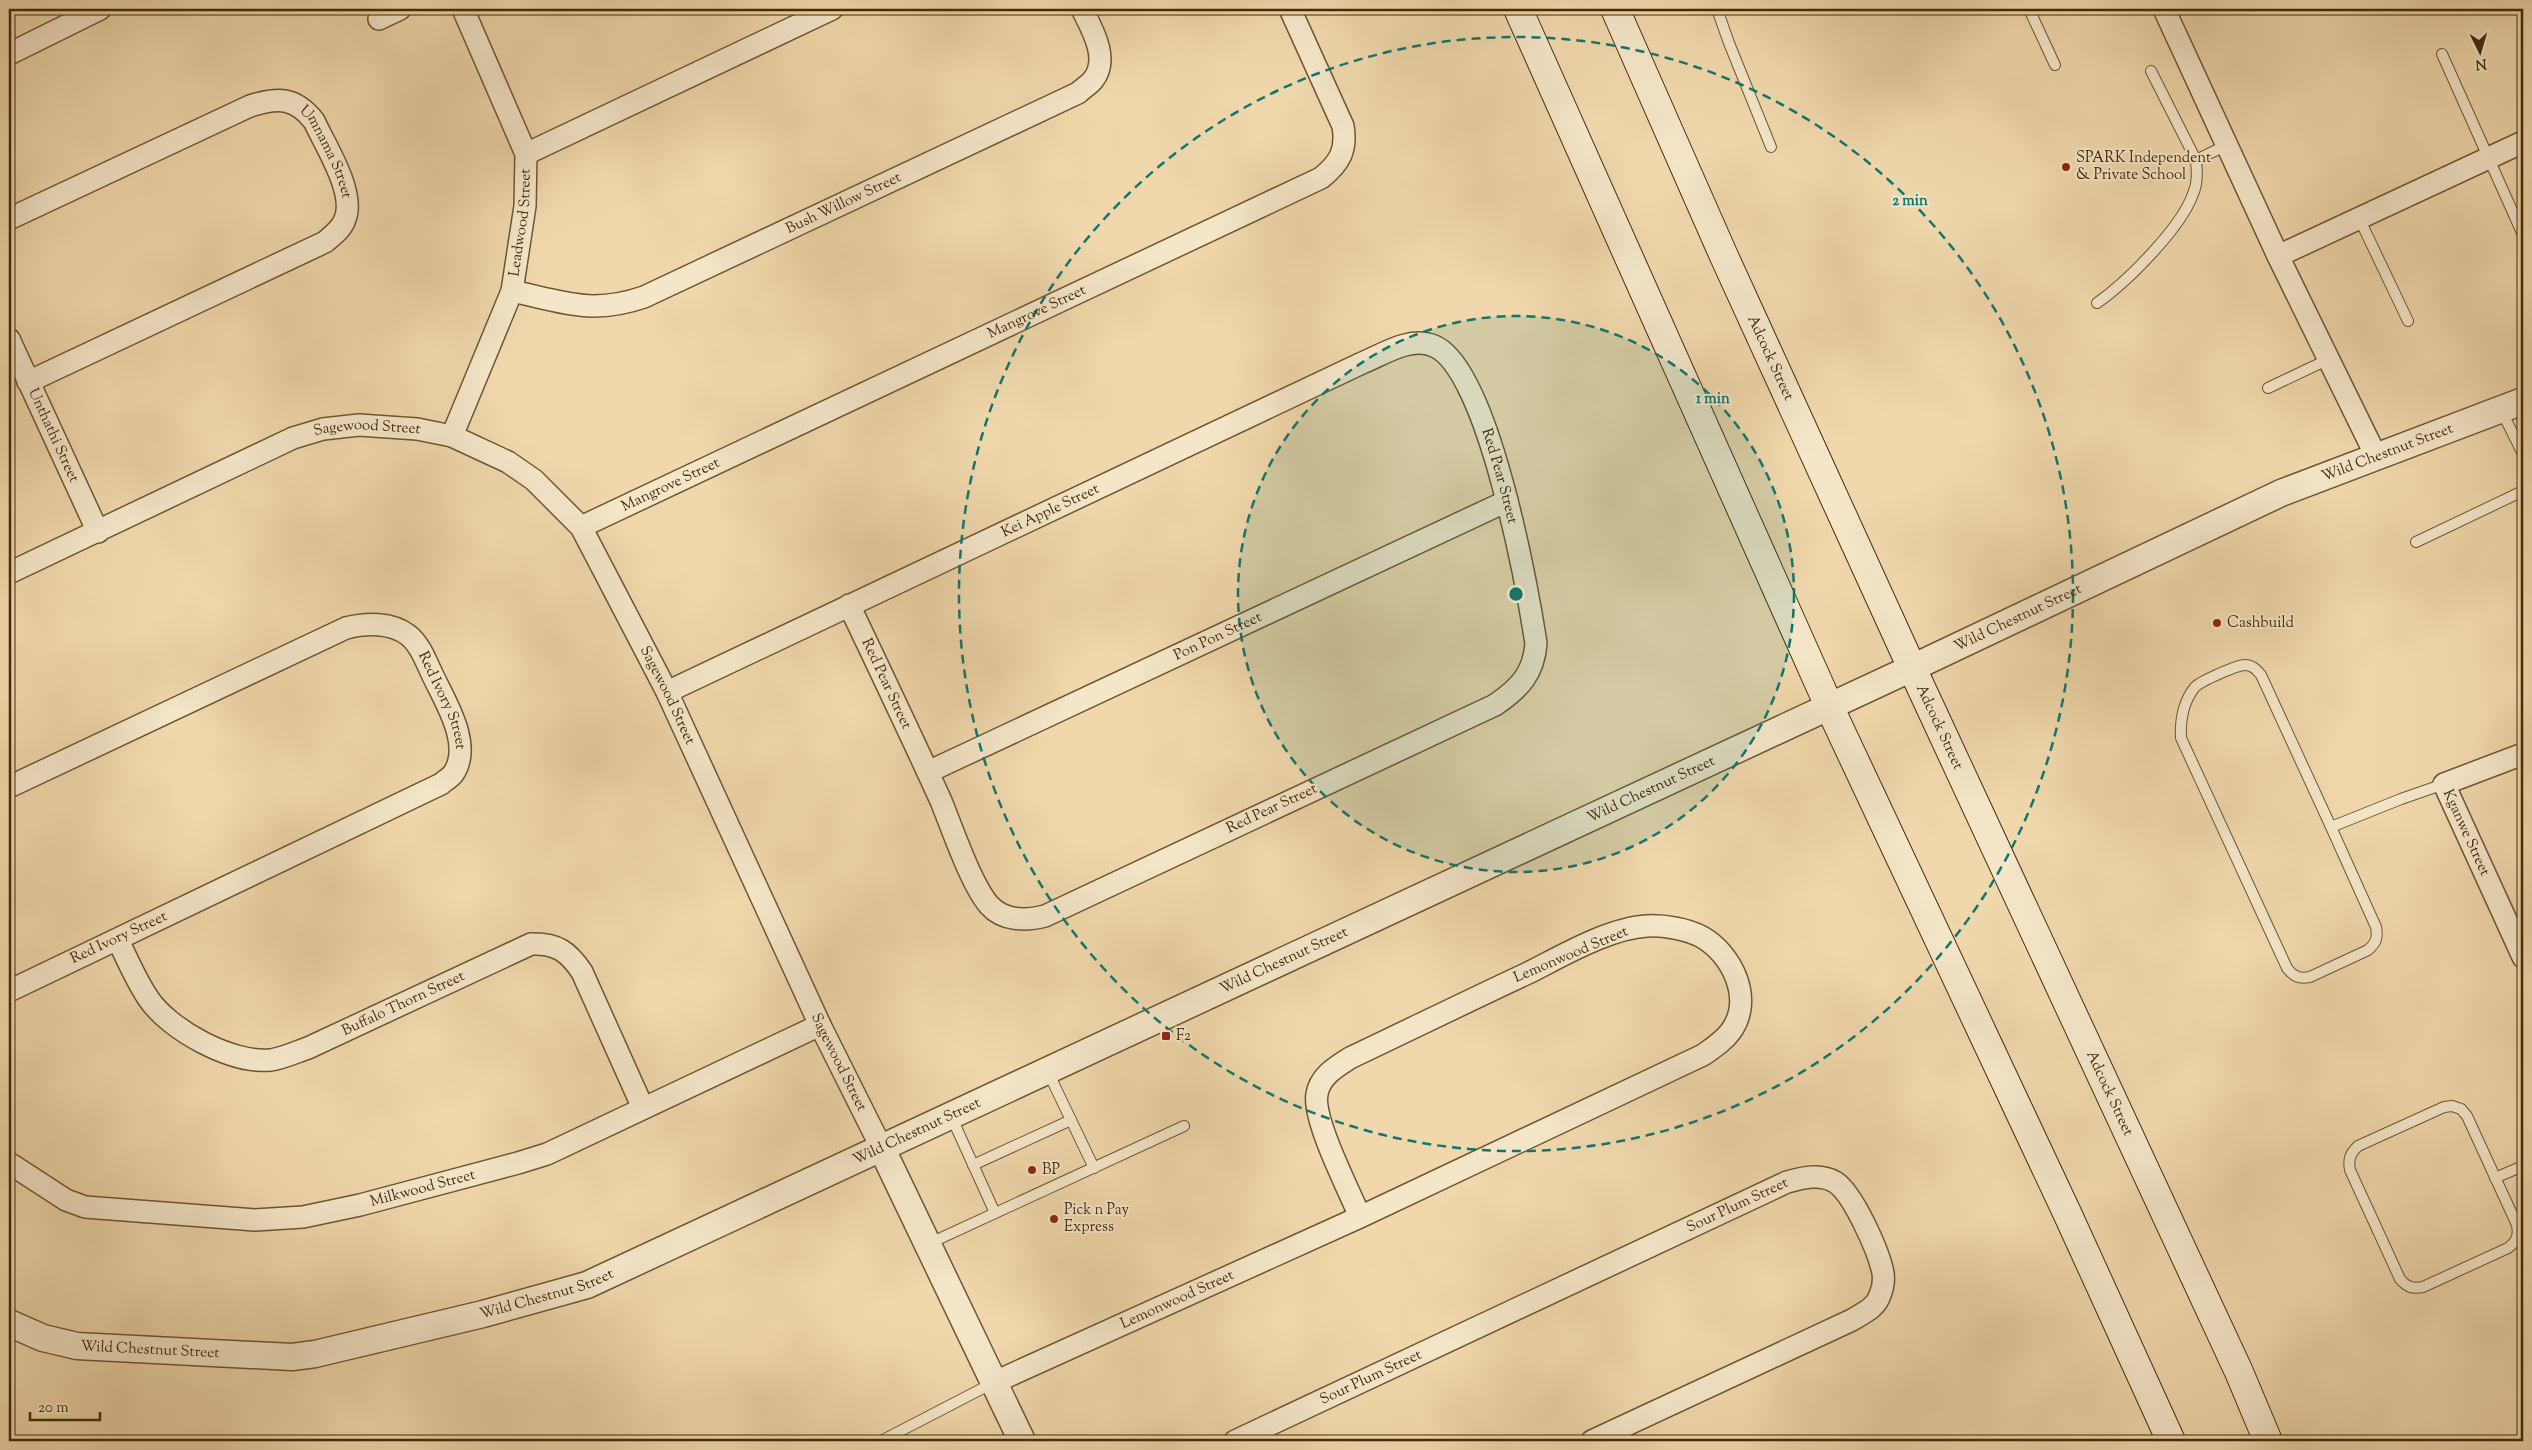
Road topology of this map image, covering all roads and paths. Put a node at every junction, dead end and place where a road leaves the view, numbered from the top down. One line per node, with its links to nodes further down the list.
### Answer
1 (100, 9): 13 (street)
2 (400, 9): 12 (street)
3 (462, 9): 20 (street, Leadwood Street)
4 (832, 9): 20 (street)
5 (1082, 9): 27 (street, Bush Willow Street)
6 (1290, 9): 41 (street, Mangrove Street)
7 (1518, 9): 48 (main road)
8 (1615, 9): 46 (main road, Adcock Street)
9 (1717, 9): 19 (lane)
10 (2029, 9): 15 (lane)
11 (2164, 9): 18 (street)
12 (379, 19)
13 (9, 54)
14 (2442, 54): 21 (lane)
15 (2055, 65)
16 (2151, 71): 22 (lane)
17 (2523, 142): 21 (street)
18 (2227, 145): 22 (lane); 26 (street)
19 (1771, 147)
20 (526, 154): 27 (street, Leadwood Street)
21 (2488, 158): 23 (street); 25 (lane)
22 (2196, 160): 28 (lane)
23 (2359, 218): 26 (street); 29 (lane)
24 (9, 220): 33 (street, Umnama Street)
25 (2523, 235)
26 (2278, 256): 32 (street)
27 (512, 291): 36 (street, Leadwood Street)
28 (2098, 303)
29 (2408, 322)
30 (9, 339): 33 (street, Unthathi Street)
31 (1436, 346): 40 (street, Red Pear Street); 45 (street, Kei Apple Street)
32 (2329, 359): 34 (lane); 38 (street)
33 (28, 382): 42 (street, Unthathi Street)
34 (2268, 388)
35 (2512, 406): 37 (lane); 38 (street, Wild Chestnut Street)
36 (452, 436): 41 (street, Sagewood Street); 42 (street, Sagewood Street)
37 (2523, 454)
38 (2376, 456): 46 (street, Wild Chestnut Street)
39 (2523, 492): 43 (lane)
40 (1506, 501): 50 (street, Pon Pon Street); 50 (street, Red Pear Street)
41 (581, 527): 47 (street, Sagewood Street)
42 (98, 532): 44 (street, Sagewood Street)
43 (2416, 542)
44 (9, 573)
45 (849, 605): 47 (street, Kei Apple Street); 50 (street, Red Pear Street)
46 (1912, 668): 48 (street, Wild Chestnut Street); 79 (main road, Adcock Street)
47 (667, 692): 57 (street, Sagewood Street)
48 (1830, 706): 58 (street, Wild Chestnut Street); 78 (main road)
49 (2523, 754): 51 (street, Kganwe Street)
50 (928, 772)
51 (2444, 784): 53 (lane); 55 (street, Kganwe Street)
52 (9, 787): 54 (street, Red Ivory Street)
53 (2331, 828): 53 (lane)
54 (118, 940): 56 (street, Red Ivory Street); 59 (street, Buffalo Thorn Street)
55 (2523, 957)
56 (9, 991)
57 (820, 1026): 59 (street, Milkwood Street); 63 (street, Sagewood Street)
58 (1047, 1070): 60 (street, Wild Chestnut Street); 61 (lane)
59 (643, 1108): 64 (street, Milkwood Street)
60 (950, 1115): 63 (street, Wild Chestnut Street); 65 (lane)
61 (1071, 1120): 65 (lane); 67 (lane)
62 (1184, 1126): 67 (lane)
63 (881, 1147): 71 (street, Sagewood Street); 72 (street, Wild Chestnut Street)
64 (9, 1163)
65 (973, 1165): 69 (lane)
66 (2523, 1166): 68 (lane)
67 (1094, 1168): 69 (lane)
68 (2495, 1178): 68 (lane)
69 (995, 1213): 71 (lane)
70 (1360, 1217): 70 (street, Lemonwood Street); 73 (street, Lemonwood Street)
71 (928, 1244): 73 (street, Sagewood Street)
72 (9, 1323)
73 (995, 1382): 74 (lane); 75 (street, Sagewood Street)
74 (881, 1441)
75 (1022, 1441)
76 (1235, 1441): 77 (street, Sour Plum Street)
77 (1592, 1441)
78 (2171, 1441)
79 (2268, 1441)

